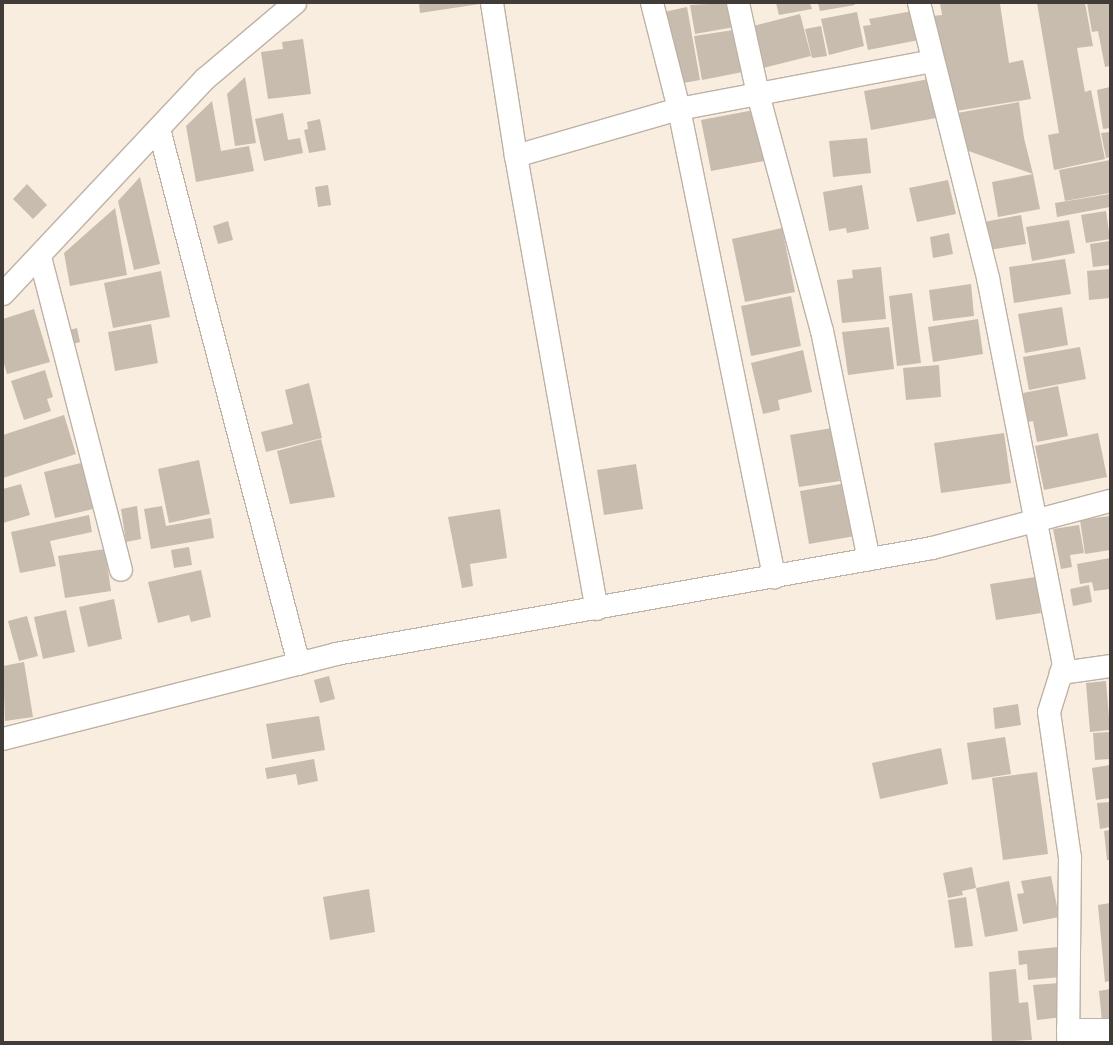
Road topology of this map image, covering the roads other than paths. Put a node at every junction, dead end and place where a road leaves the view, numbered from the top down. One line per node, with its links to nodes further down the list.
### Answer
1 (295, 3): 9 (street)
2 (492, 3): 10 (street)
3 (652, 3): 8 (street)
4 (738, 3): 7 (street)
5 (919, 3): 6 (street)
6 (933, 61): 7 (street); 14 (street)
7 (758, 94): 8 (street); 15 (street)
8 (679, 109): 10 (street); 17 (street)
9 (159, 129): 11 (street); 19 (street)
10 (516, 156): 18 (street)
11 (40, 257): 12 (street); 16 (street)
12 (3, 294)
13 (1110, 501): 14 (street)
14 (1038, 519): 15 (street); 21 (street)
15 (869, 559): 17 (street)
16 (120, 570)
17 (774, 577): 18 (street)
18 (597, 609): 19 (street)
19 (299, 664): 22 (street)
20 (1110, 666): 21 (street)
21 (1061, 673): 24 (street)
22 (3, 739)
23 (1110, 1030): 24 (street)
24 (1068, 1036)

